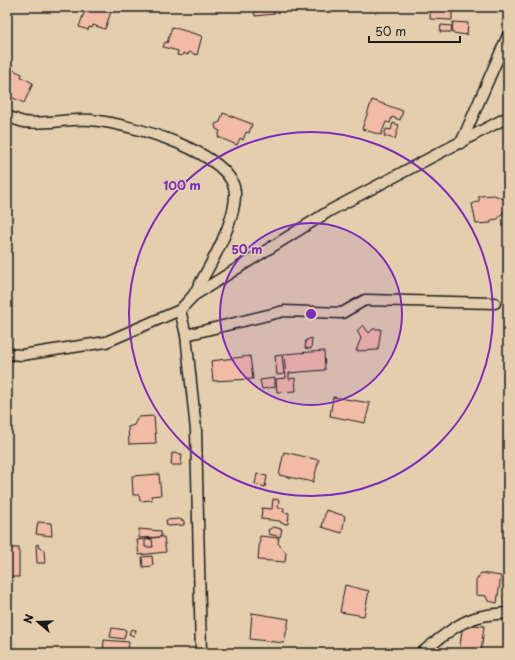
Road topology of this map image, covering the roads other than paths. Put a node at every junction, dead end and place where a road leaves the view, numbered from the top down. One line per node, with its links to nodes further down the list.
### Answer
1 (508, 35): 4 (street)
2 (7, 116): 5 (street)
3 (508, 117): 4 (street)
4 (461, 143): 5 (street)
5 (193, 296): 7 (street)
6 (495, 302): 8 (street)
7 (180, 310): 8 (street); 9 (street)
8 (186, 335): 11 (street)
9 (7, 354)
10 (508, 613): 12 (street)
11 (201, 653)
12 (421, 653)

